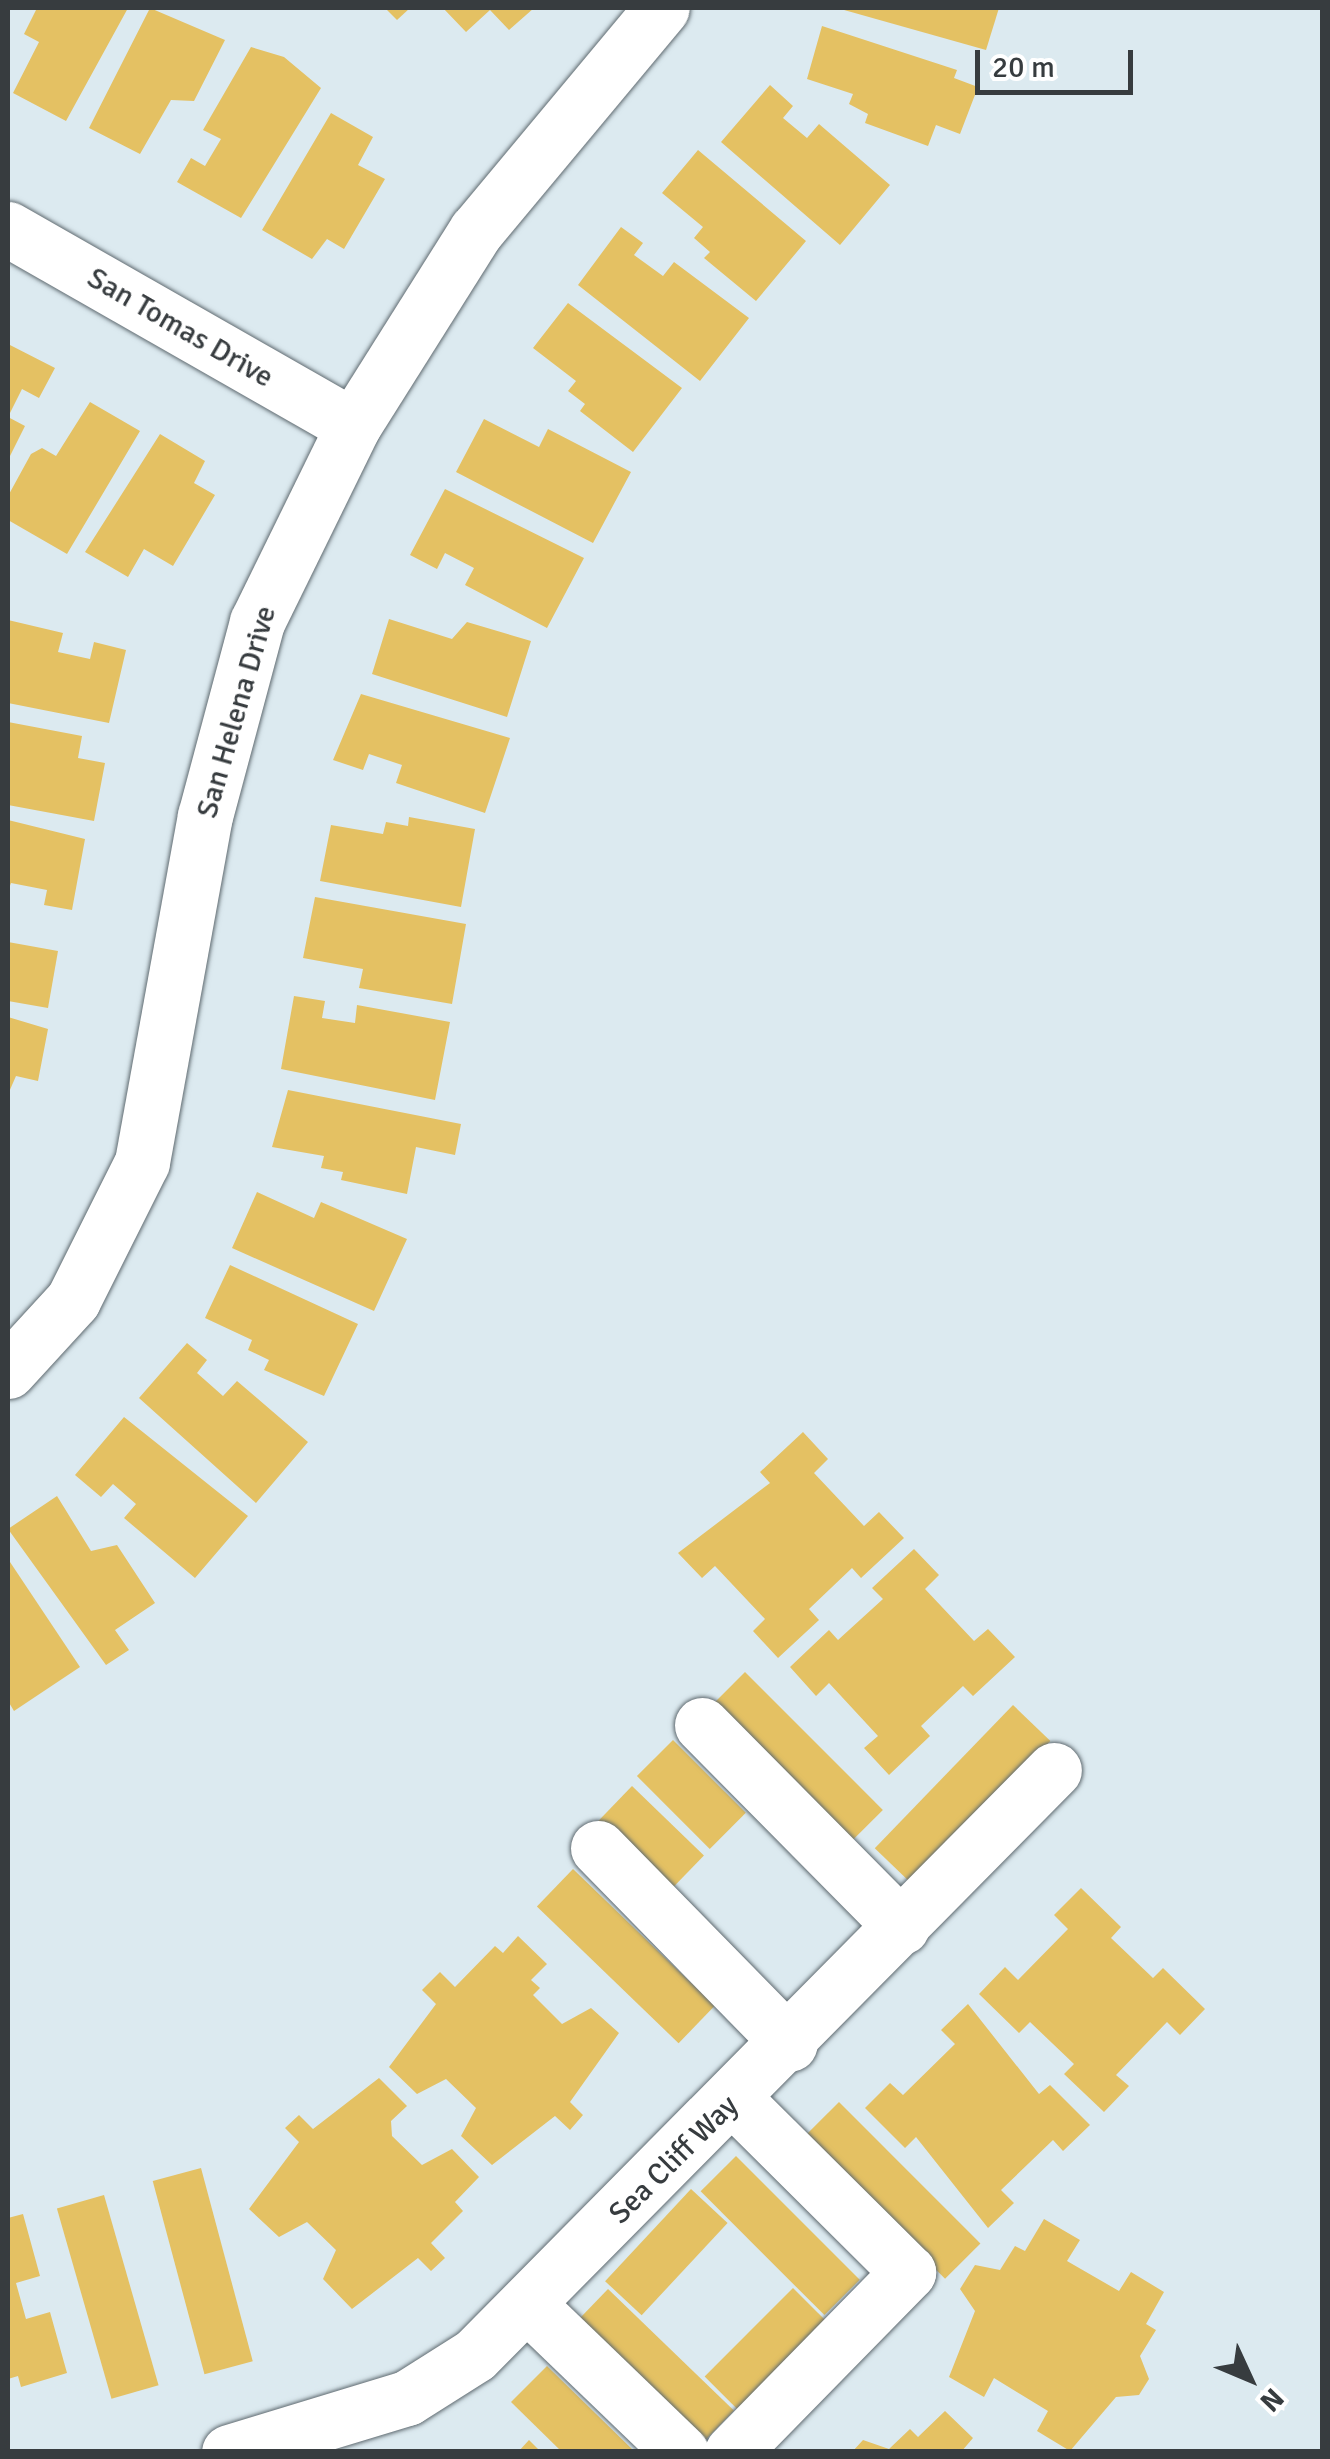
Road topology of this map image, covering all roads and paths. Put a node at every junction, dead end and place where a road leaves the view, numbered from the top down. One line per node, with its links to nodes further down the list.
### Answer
1 (662, 8): 3 (street, San Helena Drive)
2 (8, 229): 3 (street, San Tomas Drive)
3 (353, 426): 4 (street, San Helena Drive)
4 (8, 1371)
5 (702, 1724): 8 (street)
6 (1054, 1770): 8 (street, Sea Cliff Way)
7 (598, 1848): 9 (street)
8 (902, 1927): 9 (street, Sea Cliff Way)
9 (790, 2044): 10 (street, Sea Cliff Way)
10 (735, 2100): 11 (street, Sea Cliff Way); 14 (street)
11 (527, 2304): 12 (street, Sea Cliff Way); 13 (street)
12 (229, 2452)
13 (682, 2452)
14 (732, 2452)

